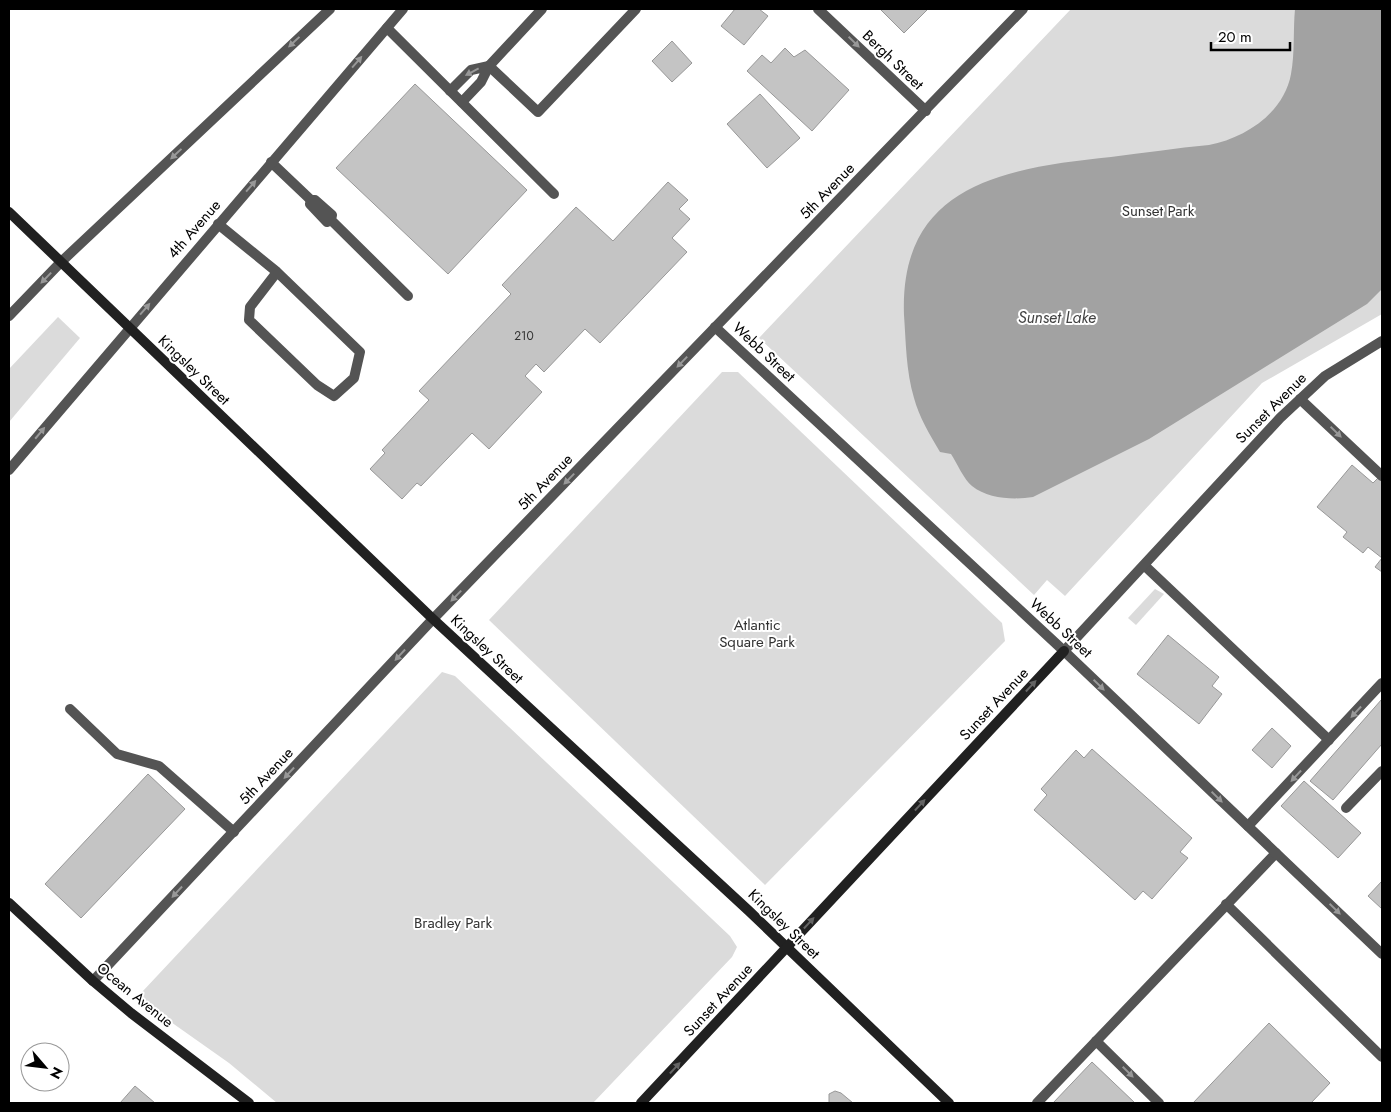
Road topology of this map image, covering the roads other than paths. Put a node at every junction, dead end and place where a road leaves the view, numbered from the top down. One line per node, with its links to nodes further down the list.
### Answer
1 (330, 9): 16 (street, one-way to 16)
2 (403, 9): 7 (street, 4th Avenue)
3 (542, 9): 8 (street)
4 (636, 9): 8 (street)
5 (818, 9): 11 (street, Bergh Street, one-way to 11)
6 (1023, 9): 11 (street, 5th Avenue)
7 (387, 28): 9 (street); 12 (street, 4th Avenue, one-way to 7)
8 (489, 66): 9 (street, one-way to 9); 10 (street)
9 (450, 91): 10 (street)
10 (462, 102): 13 (street)
11 (926, 111): 20 (street, 5th Avenue)
12 (271, 162): 15 (street, 4th Avenue, one-way to 12); 18 (street)
13 (554, 194)
14 (9, 212): 16 (street, Kingsley Street)
15 (218, 224): 17 (street); 21 (street, 4th Avenue, one-way to 15)
16 (61, 262): 19 (street, one-way to 19); 21 (street, Kingsley Street)
17 (277, 272): 17 (street)
18 (408, 296)
19 (9, 316)
20 (716, 327): 27 (street, 5th Avenue, one-way to 27); 28 (street, Webb Street)
21 (129, 328): 24 (street, 4th Avenue, one-way to 21); 27 (street, Kingsley Street)
22 (1382, 341): 23 (street, Sunset Avenue)
23 (1300, 399): 25 (street, one-way to 25); 26 (street, Sunset Avenue)
24 (9, 470)
25 (1382, 476)
26 (1145, 566): 28 (street, Sunset Avenue); 31 (street)
27 (433, 619): 35 (street, 5th Avenue, one-way to 35); 39 (street, Kingsley Street)
28 (1064, 651): 34 (street, Webb Street, one-way to 34); 39 (street, Sunset Avenue, one-way to 28)
29 (1382, 683): 31 (street, one-way to 31)
30 (70, 709): 35 (street)
31 (1329, 740): 34 (street, one-way to 34)
32 (1382, 771): 33 (street)
33 (1346, 808)
34 (1248, 826): 36 (street, Webb Street)
35 (234, 832): 41 (street, 5th Avenue, one-way to 41)
36 (1276, 853): 38 (street); 40 (street, Webb Street, one-way to 40)
37 (9, 903): 41 (street, Ocean Avenue)
38 (1226, 904): 42 (street); 43 (street)
39 (787, 948): 45 (street, Sunset Avenue, one-way to 39); 46 (street, Kingsley Street)
40 (1382, 954)
41 (93, 981): 44 (street, Ocean Avenue)
42 (1096, 1041): 47 (street); 48 (street, one-way to 48)
43 (1382, 1057)
44 (249, 1103)
45 (641, 1103)
46 (949, 1103)
47 (1037, 1103)
48 (1159, 1103)

